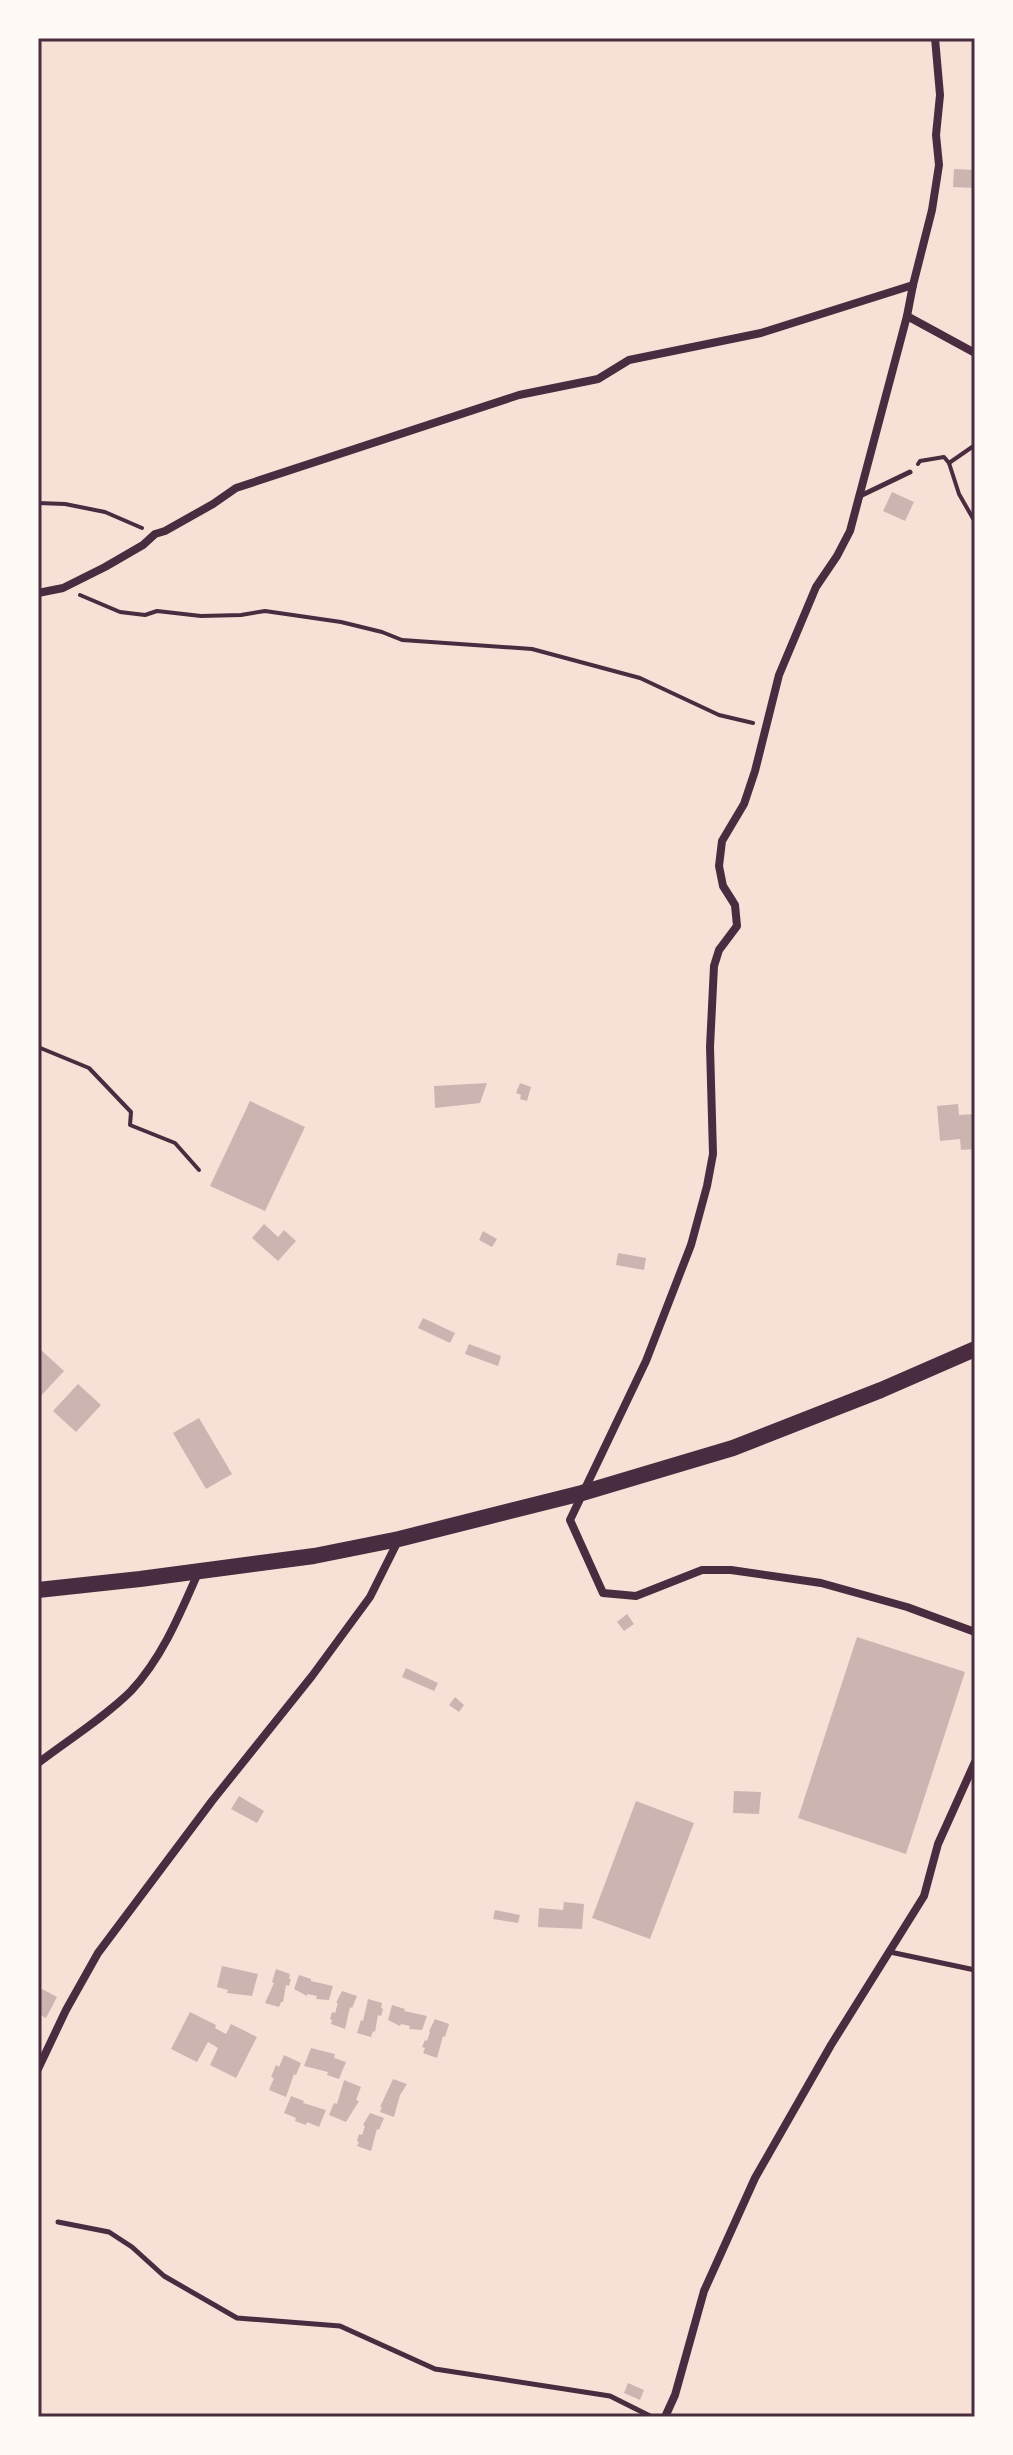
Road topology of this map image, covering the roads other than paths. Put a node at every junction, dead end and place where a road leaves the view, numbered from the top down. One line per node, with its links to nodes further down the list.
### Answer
1 (935, 38): 2 (street)
2 (913, 285): 3 (street); 7 (street)
3 (907, 316): 4 (street); 6 (street)
4 (975, 353)
5 (910, 472): 6 (lane)
6 (858, 497): 9 (street)
7 (38, 593)
8 (975, 1349): 9 (main road)
9 (582, 1493): 10 (main road); 13 (street)
10 (399, 1539): 11 (main road); 18 (street)
11 (198, 1572): 12 (main road); 15 (street)
12 (38, 1590)
13 (975, 1632)
14 (975, 1762): 16 (street)
15 (38, 1763)
16 (890, 1952): 17 (lane); 21 (street)
17 (975, 1970)
18 (38, 2069)
19 (58, 2222): 20 (lane)
20 (652, 2417)
21 (665, 2417)

